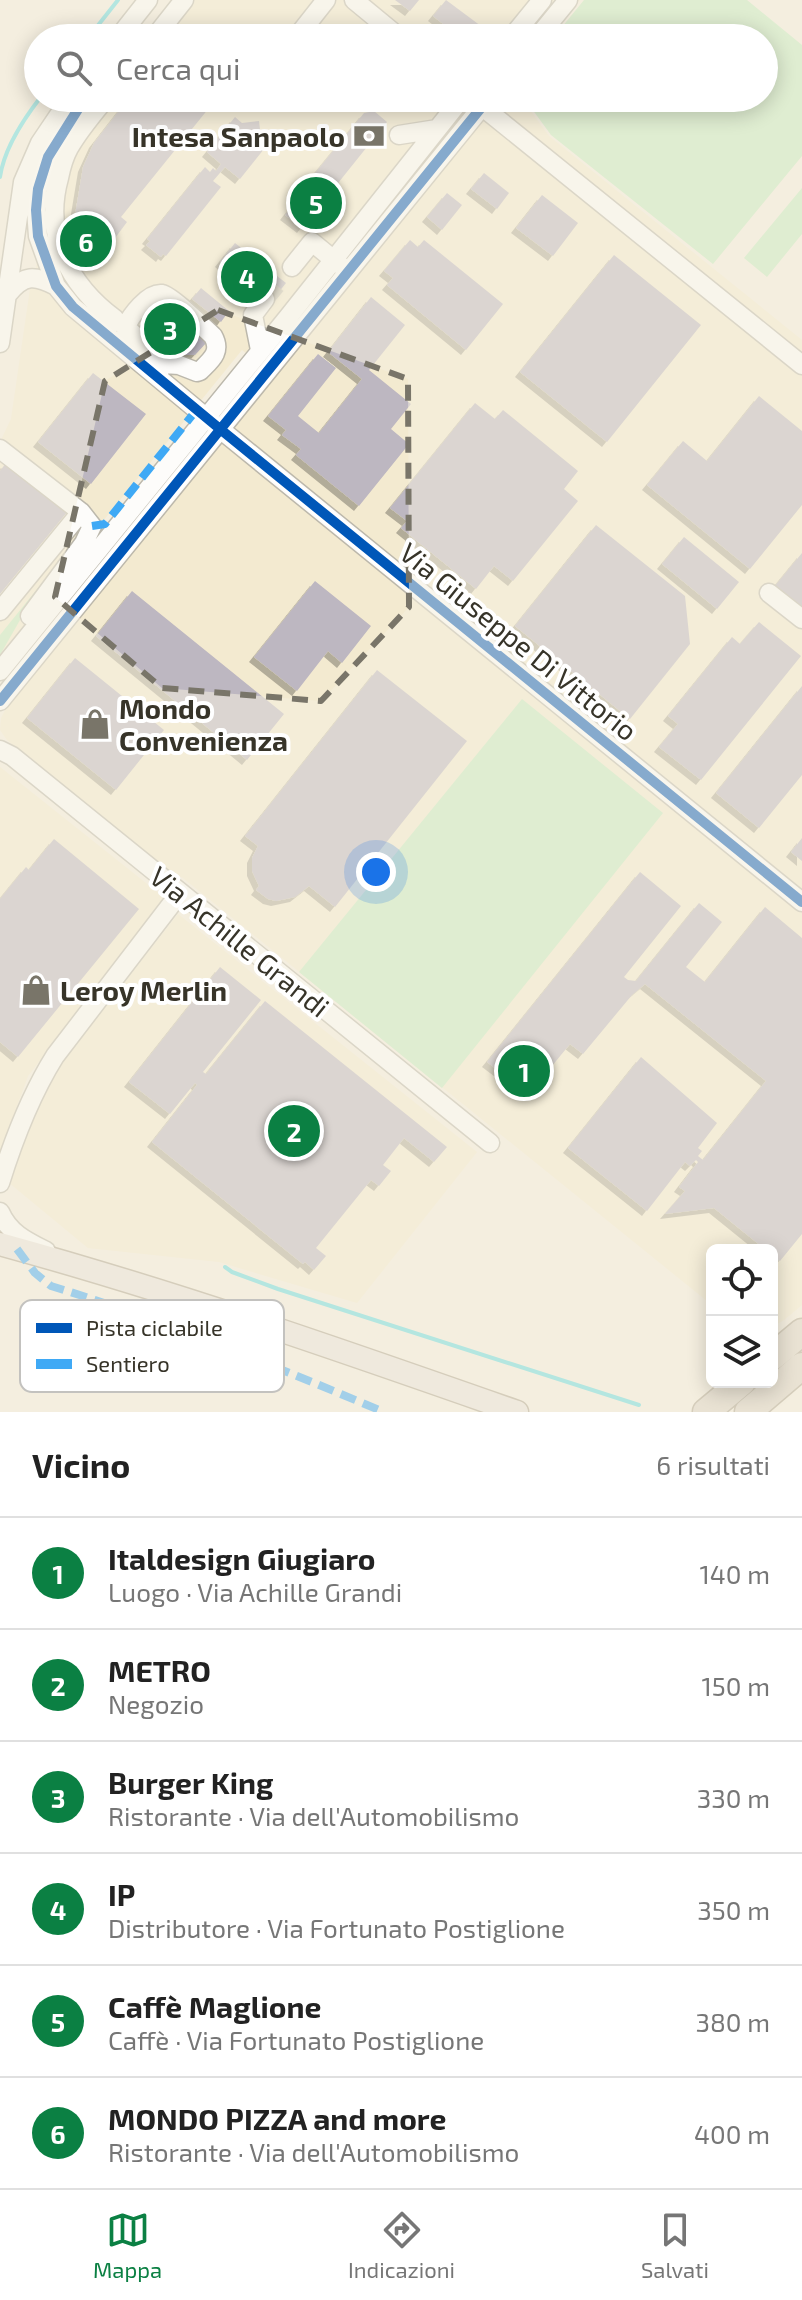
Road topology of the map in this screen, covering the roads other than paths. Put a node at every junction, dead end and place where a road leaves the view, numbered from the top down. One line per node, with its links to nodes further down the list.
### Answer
1 (148, 0): 7 (street)
2 (326, 0): 9 (street)
3 (354, 0): 10 (street)
4 (542, 0): 11 (street)
5 (568, 0): 12 (street)
6 (193, 1): 8 (street)
7 (129, 24)
8 (169, 24)
9 (307, 24)
10 (383, 24)
11 (522, 24)
12 (548, 24)
13 (61, 112): 24 (street)
14 (75, 112): 23 (street)
15 (96, 112): 26 (street)
16 (451, 112): 19 (street)
17 (472, 112): 22 (street)
18 (494, 112): 29 (street)
19 (437, 129): 20 (street); 21 (street)
20 (399, 135)
21 (331, 263): 21 (street); 22 (street); 28 (street)
22 (349, 271): 31 (street)
23 (56, 286): 24 (street); 26 (street)
24 (8, 294): 27 (street)
25 (265, 299): 28 (street)
26 (115, 325): 30 (street, Via Giuseppe Di Vittorio); 30 (street)
27 (0, 343)
28 (260, 350): 31 (street)
29 (802, 365)
30 (162, 367): 31 (street, Via Giuseppe Di Vittorio)
31 (213, 424): 37 (street); 38 (street); 41 (street, Via Giuseppe Di Vittorio)
32 (0, 449): 33 (street)
33 (81, 512): 35 (street); 37 (street)
34 (769, 593): 36 (street)
35 (0, 611)
36 (802, 619)
37 (3, 666)
38 (0, 701)
39 (0, 750): 40 (street, Via Achille Grandi)
40 (180, 893): 42 (street, Via Achille Grandi); 43 (street)
41 (802, 902)
42 (484, 1142)
43 (0, 1183)
44 (0, 1212): 46 (street)
45 (0, 1244): 46 (main road)
46 (70, 1262): 47 (main road)
47 (189, 1300)
48 (284, 1331): 54 (main road)
49 (802, 1332): 50 (highway)
50 (778, 1352)
51 (802, 1366): 55 (highway)
52 (735, 1388): 53 (highway)
53 (706, 1411)
54 (517, 1412)
55 (748, 1412)

